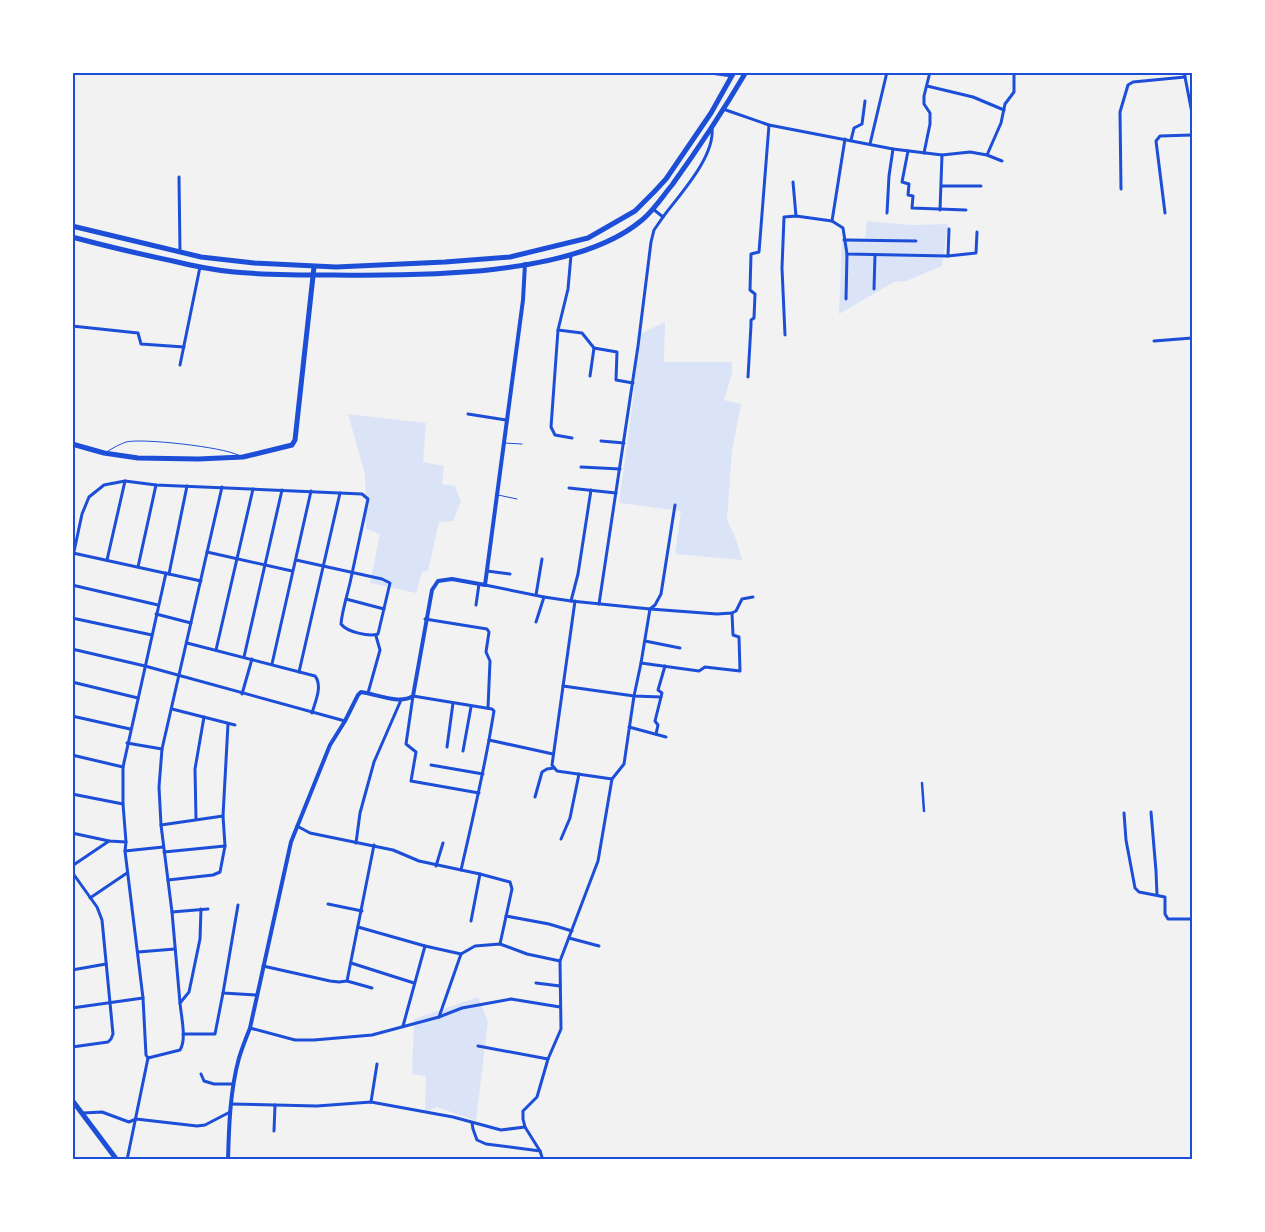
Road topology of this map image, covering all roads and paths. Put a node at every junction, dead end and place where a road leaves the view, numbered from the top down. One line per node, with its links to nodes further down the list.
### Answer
1 (703, 72): 7 (street)
2 (746, 72): 12 (main road)
3 (887, 72): 20 (street)
4 (930, 72): 9 (street)
5 (1014, 72): 13 (street)
6 (1184, 72): 8 (street)
7 (734, 74): 11 (main road)
8 (1185, 77): 14 (street); 31 (street)
9 (927, 86): 13 (street); 23 (street)
10 (865, 101): 19 (street)
11 (716, 104): 12 (main road); 53 (main road)
12 (722, 109): 15 (street); 16 (main road)
13 (1004, 110): 25 (street)
14 (1192, 112)
15 (769, 125): 18 (street); 66 (street)
16 (711, 126): 32 (main road); 38 (street)
17 (1192, 136): 36 (street)
18 (845, 139): 19 (street); 39 (street)
19 (851, 140): 20 (street)
20 (870, 144): 21 (street)
21 (894, 149): 22 (street); 35 (street)
22 (908, 151): 23 (street); 33 (street)
23 (924, 153): 24 (street)
24 (942, 155): 25 (street); 29 (street)
25 (987, 155): 26 (street)
26 (1002, 161)
27 (179, 177): 46 (street)
28 (793, 182): 37 (street)
29 (942, 186): 30 (street); 33 (street)
30 (981, 186)
31 (1121, 189)
32 (653, 209): 38 (street); 48 (main road)
33 (940, 210): 34 (street)
34 (966, 210)
35 (887, 213)
36 (1165, 213)
37 (796, 216): 39 (street); 59 (street)
38 (663, 217): 67 (street)
39 (832, 221): 44 (street)
40 (72, 226): 46 (main road)
41 (949, 229): 50 (street)
42 (977, 232): 50 (street)
43 (72, 238): 52 (main road)
44 (844, 240): 45 (street); 47 (street)
45 (916, 241)
46 (180, 252): 53 (main road)
47 (847, 254): 49 (street); 56 (street)
48 (571, 255): 51 (main road); 58 (street)
49 (875, 255): 50 (street); 55 (street)
50 (948, 256)
51 (525, 264): 54 (main road); 69 (street)
52 (200, 267): 54 (main road); 62 (street)
53 (314, 267): 54 (main road)
54 (314, 275): 77 (main road)
55 (874, 289)
56 (846, 299)
57 (72, 326): 62 (street)
58 (558, 330): 63 (street); 70 (street)
59 (785, 335)
60 (1192, 338): 61 (street)
61 (1154, 341)
62 (184, 347): 64 (street)
63 (594, 348): 65 (street); 67 (street)
64 (180, 365)
65 (590, 376)
66 (748, 377)
67 (633, 383): 73 (street)
68 (468, 414): 69 (street)
69 (506, 420): 72 (street)
70 (572, 438)
71 (601, 441): 73 (street)
72 (503, 443): 75 (lane); 91 (street)
73 (624, 443): 79 (street)
74 (72, 444): 76 (main road)
75 (522, 444)
76 (104, 452): 77 (main road); 77 (lane)
77 (243, 458)
78 (581, 467): 79 (street)
79 (620, 469): 89 (street)
80 (125, 481): 81 (street); 95 (street); 98 (street)
81 (156, 485): 82 (street); 103 (street)
82 (187, 486): 83 (street); 106 (street)
83 (222, 487): 85 (street); 94 (street)
84 (569, 488): 87 (street)
85 (253, 489): 86 (street); 96 (street)
86 (282, 490): 88 (street); 101 (street)
87 (591, 490): 89 (street); 117 (street)
88 (310, 491): 90 (street); 99 (street)
89 (616, 492): 118 (street)
90 (340, 493): 102 (street); 107 (street)
91 (497, 495): 92 (lane); 105 (street)
92 (517, 499)
93 (675, 505): 122 (street)
94 (207, 552): 96 (street); 109 (street)
95 (73, 553): 98 (street); 100 (street)
96 (238, 558): 101 (street); 135 (street)
97 (542, 559): 113 (street)
98 (106, 560): 103 (street)
99 (296, 560): 102 (street); 104 (street)
100 (72, 561)
101 (264, 564): 104 (street); 136 (street)
102 (324, 566): 107 (street); 142 (street)
103 (138, 567): 106 (street)
104 (292, 571): 139 (street)
105 (488, 571): 108 (street); 112 (street)
106 (167, 573): 109 (street); 119 (street)
107 (352, 573): 116 (street); 121 (street)
108 (510, 574)
109 (201, 581): 128 (street)
110 (479, 584): 112 (street); 120 (street); 126 (street)
111 (72, 585): 119 (street)
112 (485, 585): 113 (street)
113 (536, 596): 114 (street)
114 (544, 597): 117 (street); 127 (street)
115 (754, 597): 123 (street)
116 (346, 599): 121 (street); 130 (street)
117 (574, 601): 118 (street); 145 (street)
118 (599, 604): 122 (street)
119 (158, 605): 124 (street)
120 (476, 605)
121 (384, 609): 130 (street)
122 (650, 609): 123 (street); 131 (street)
123 (732, 613): 141 (street)
124 (156, 614): 128 (street); 129 (street)
125 (72, 618): 129 (street)
126 (426, 619): 148 (street); 155 (street)
127 (536, 622)
128 (191, 623): 132 (street)
129 (152, 635): 140 (street)
130 (376, 636): 146 (street)
131 (645, 641): 133 (street); 138 (street)
132 (187, 643): 135 (street); 143 (street)
133 (680, 648)
134 (72, 649): 140 (street)
135 (216, 650): 136 (street)
136 (244, 657): 137 (street)
137 (252, 659): 139 (street); 147 (street)
138 (641, 663): 141 (street); 149 (street)
139 (272, 664): 142 (street)
140 (145, 666): 143 (street); 151 (street)
141 (665, 666): 150 (street)
142 (299, 672): 157 (street)
143 (179, 676): 147 (street); 156 (street)
144 (72, 682): 151 (street)
145 (563, 686): 149 (street); 172 (street)
146 (368, 693): 152 (street); 160 (street)
147 (242, 694): 157 (street)
148 (413, 696): 152 (street); 153 (street); 182 (street)
149 (634, 696): 150 (street); 163 (street)
150 (661, 697): 165 (street)
151 (138, 698): 164 (street)
152 (401, 700): 196 (street)
153 (453, 703): 154 (street); 169 (street)
154 (471, 707): 155 (street); 171 (street)
155 (488, 708): 167 (street)
156 (172, 709): 159 (street); 170 (street)
157 (312, 713): 160 (street)
158 (72, 716): 164 (street)
159 (204, 717): 161 (street); 189 (street)
160 (345, 721): 191 (street)
161 (228, 724): 162 (street); 188 (street)
162 (235, 725)
163 (629, 727): 165 (street); 179 (street)
164 (130, 729): 168 (street)
165 (656, 734): 166 (street)
166 (666, 737)
167 (489, 740): 172 (street); 177 (street)
168 (127, 743): 170 (street); 175 (street)
169 (447, 747)
170 (162, 749): 190 (street)
171 (463, 751)
172 (553, 754): 176 (street)
173 (72, 755): 175 (street)
174 (431, 765): 177 (street)
175 (123, 767): 184 (street)
176 (555, 768): 178 (street); 183 (street)
177 (483, 774): 182 (street)
178 (579, 774): 179 (street); 193 (street)
179 (612, 779): 221 (street)
180 (922, 783): 185 (street)
181 (72, 794): 184 (street)
182 (479, 794): 204 (street)
183 (535, 797)
184 (123, 804): 195 (street)
185 (924, 811)
186 (1151, 812): 209 (street)
187 (1124, 813): 209 (street)
188 (223, 816): 189 (street); 199 (street)
189 (196, 819): 190 (street)
190 (161, 824): 200 (street)
191 (297, 826): 196 (street); 232 (street)
192 (72, 834): 194 (street)
193 (561, 839)
194 (109, 841): 195 (street); 202 (street)
195 (126, 842): 201 (street)
196 (356, 843): 198 (street)
197 (443, 843): 203 (street)
198 (374, 845): 203 (street); 215 (street)
199 (225, 846): 200 (street); 208 (street)
200 (163, 850): 201 (street); 208 (street)
201 (125, 851): 206 (street)
202 (72, 866)
203 (436, 866): 204 (street)
204 (461, 870): 207 (street)
205 (72, 872): 210 (street)
206 (127, 873): 210 (street); 227 (street)
207 (480, 874): 217 (street); 219 (street)
208 (168, 880): 216 (street)
209 (1157, 895): 218 (street)
210 (90, 898): 231 (street)
211 (328, 904): 215 (street)
212 (238, 905): 239 (street)
213 (201, 909): 214 (street); 216 (street); 243 (street)
214 (208, 909)
215 (362, 911): 220 (street)
216 (172, 912): 226 (street)
217 (506, 916): 221 (street); 223 (street)
218 (1192, 919)
219 (471, 921)
220 (358, 926): 224 (street); 230 (street)
221 (572, 932): 222 (street)
222 (569, 938): 225 (street); 229 (street)
223 (500, 944): 228 (street); 229 (street)
224 (425, 946): 228 (street); 235 (street)
225 (599, 946)
226 (175, 949): 227 (street); 243 (street)
227 (138, 952): 241 (street)
228 (461, 954): 246 (street)
229 (560, 961): 237 (street)
230 (351, 963): 234 (street); 235 (street)
231 (106, 964): 233 (street); 242 (street)
232 (263, 966): 234 (street); 240 (street)
233 (72, 970)
234 (347, 980): 238 (street)
235 (414, 983): 247 (street)
236 (536, 984): 237 (street)
237 (560, 986): 244 (street)
238 (372, 988)
239 (223, 993): 240 (street); 249 (street)
240 (256, 995): 248 (street)
241 (143, 998): 242 (street); 252 (street)
242 (110, 1002): 245 (street); 251 (street)
243 (180, 1004): 249 (street)
244 (560, 1007): 246 (street); 253 (street)
245 (72, 1008)
246 (439, 1017): 247 (street)
247 (402, 1026): 248 (street)
248 (250, 1028): 256 (street)
249 (183, 1034): 252 (street)
250 (478, 1046): 253 (street)
251 (72, 1047)
252 (148, 1058): 263 (street)
253 (548, 1059): 265 (street)
254 (377, 1064): 258 (street)
255 (201, 1074): 256 (street)
256 (233, 1084): 259 (street)
257 (72, 1100): 262 (main road)
258 (371, 1102): 260 (street); 264 (street)
259 (230, 1104): 260 (street); 261 (street)
260 (275, 1105): 266 (street)
261 (230, 1112): 263 (street); 270 (street)
262 (83, 1113): 263 (street); 268 (main road)
263 (136, 1119): 269 (street)
264 (472, 1123): 265 (street); 267 (street)
265 (525, 1127): 267 (street)
266 (274, 1131)
267 (540, 1151): 271 (street)
268 (117, 1160)
269 (127, 1160)
270 (228, 1160)
271 (543, 1160)

